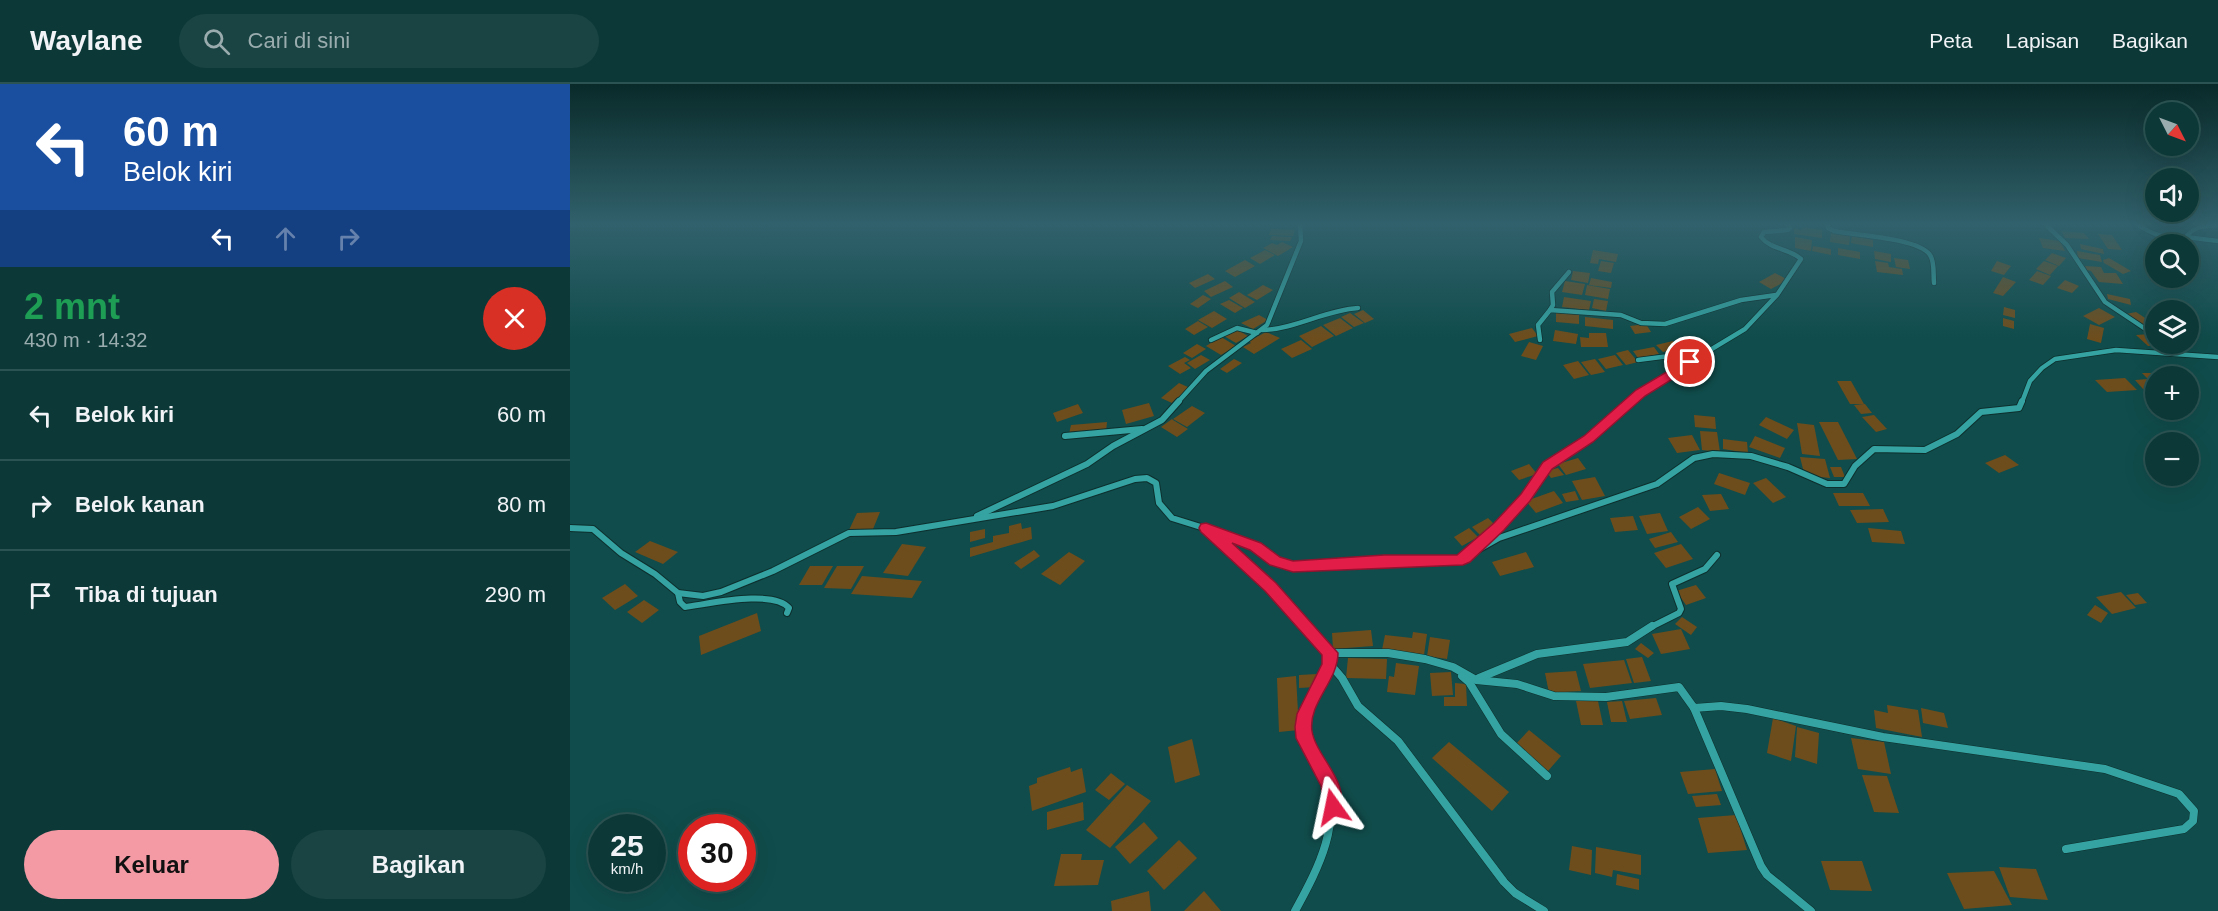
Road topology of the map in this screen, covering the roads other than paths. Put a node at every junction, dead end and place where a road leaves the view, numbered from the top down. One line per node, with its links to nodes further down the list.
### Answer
1 (1293, 262): 11 (street)
2 (1800, 262): 7 (street)
3 (1932, 262): 6 (street)
4 (2078, 262): 10 (street)
5 (1569, 272): 9 (street)
6 (1934, 283)
7 (1777, 295): 9 (street); 14 (street)
8 (1358, 308): 11 (street)
9 (1550, 310): 13 (street)
10 (2145, 329)
11 (1260, 332): 12 (street); 19 (street)
12 (1211, 340)
13 (1540, 340)
14 (1712, 351): 18 (street); 25 (street)
15 (2145, 352): 25 (street)
16 (2185, 354): 17 (street)
17 (2218, 357)
18 (1638, 360)
19 (1148, 428): 20 (street); 21 (street)
20 (1065, 436)
21 (966, 521): 23 (street); 26 (street)
22 (570, 528): 26 (street)
23 (1206, 528): 25 (street); 28 (street)
24 (1717, 555): 31 (street)
25 (1465, 558)
26 (678, 593): 27 (street)
27 (787, 613)
28 (1330, 653): 29 (street); 30 (street)
29 (1330, 664): 35 (street); 36 (street)
30 (1453, 667): 31 (street); 33 (street)
31 (1476, 680): 32 (street)
32 (1694, 708): 34 (street); 37 (street)
33 (1547, 776)
34 (2066, 849)
35 (1295, 911)
36 (1544, 911)
37 (1811, 911)

